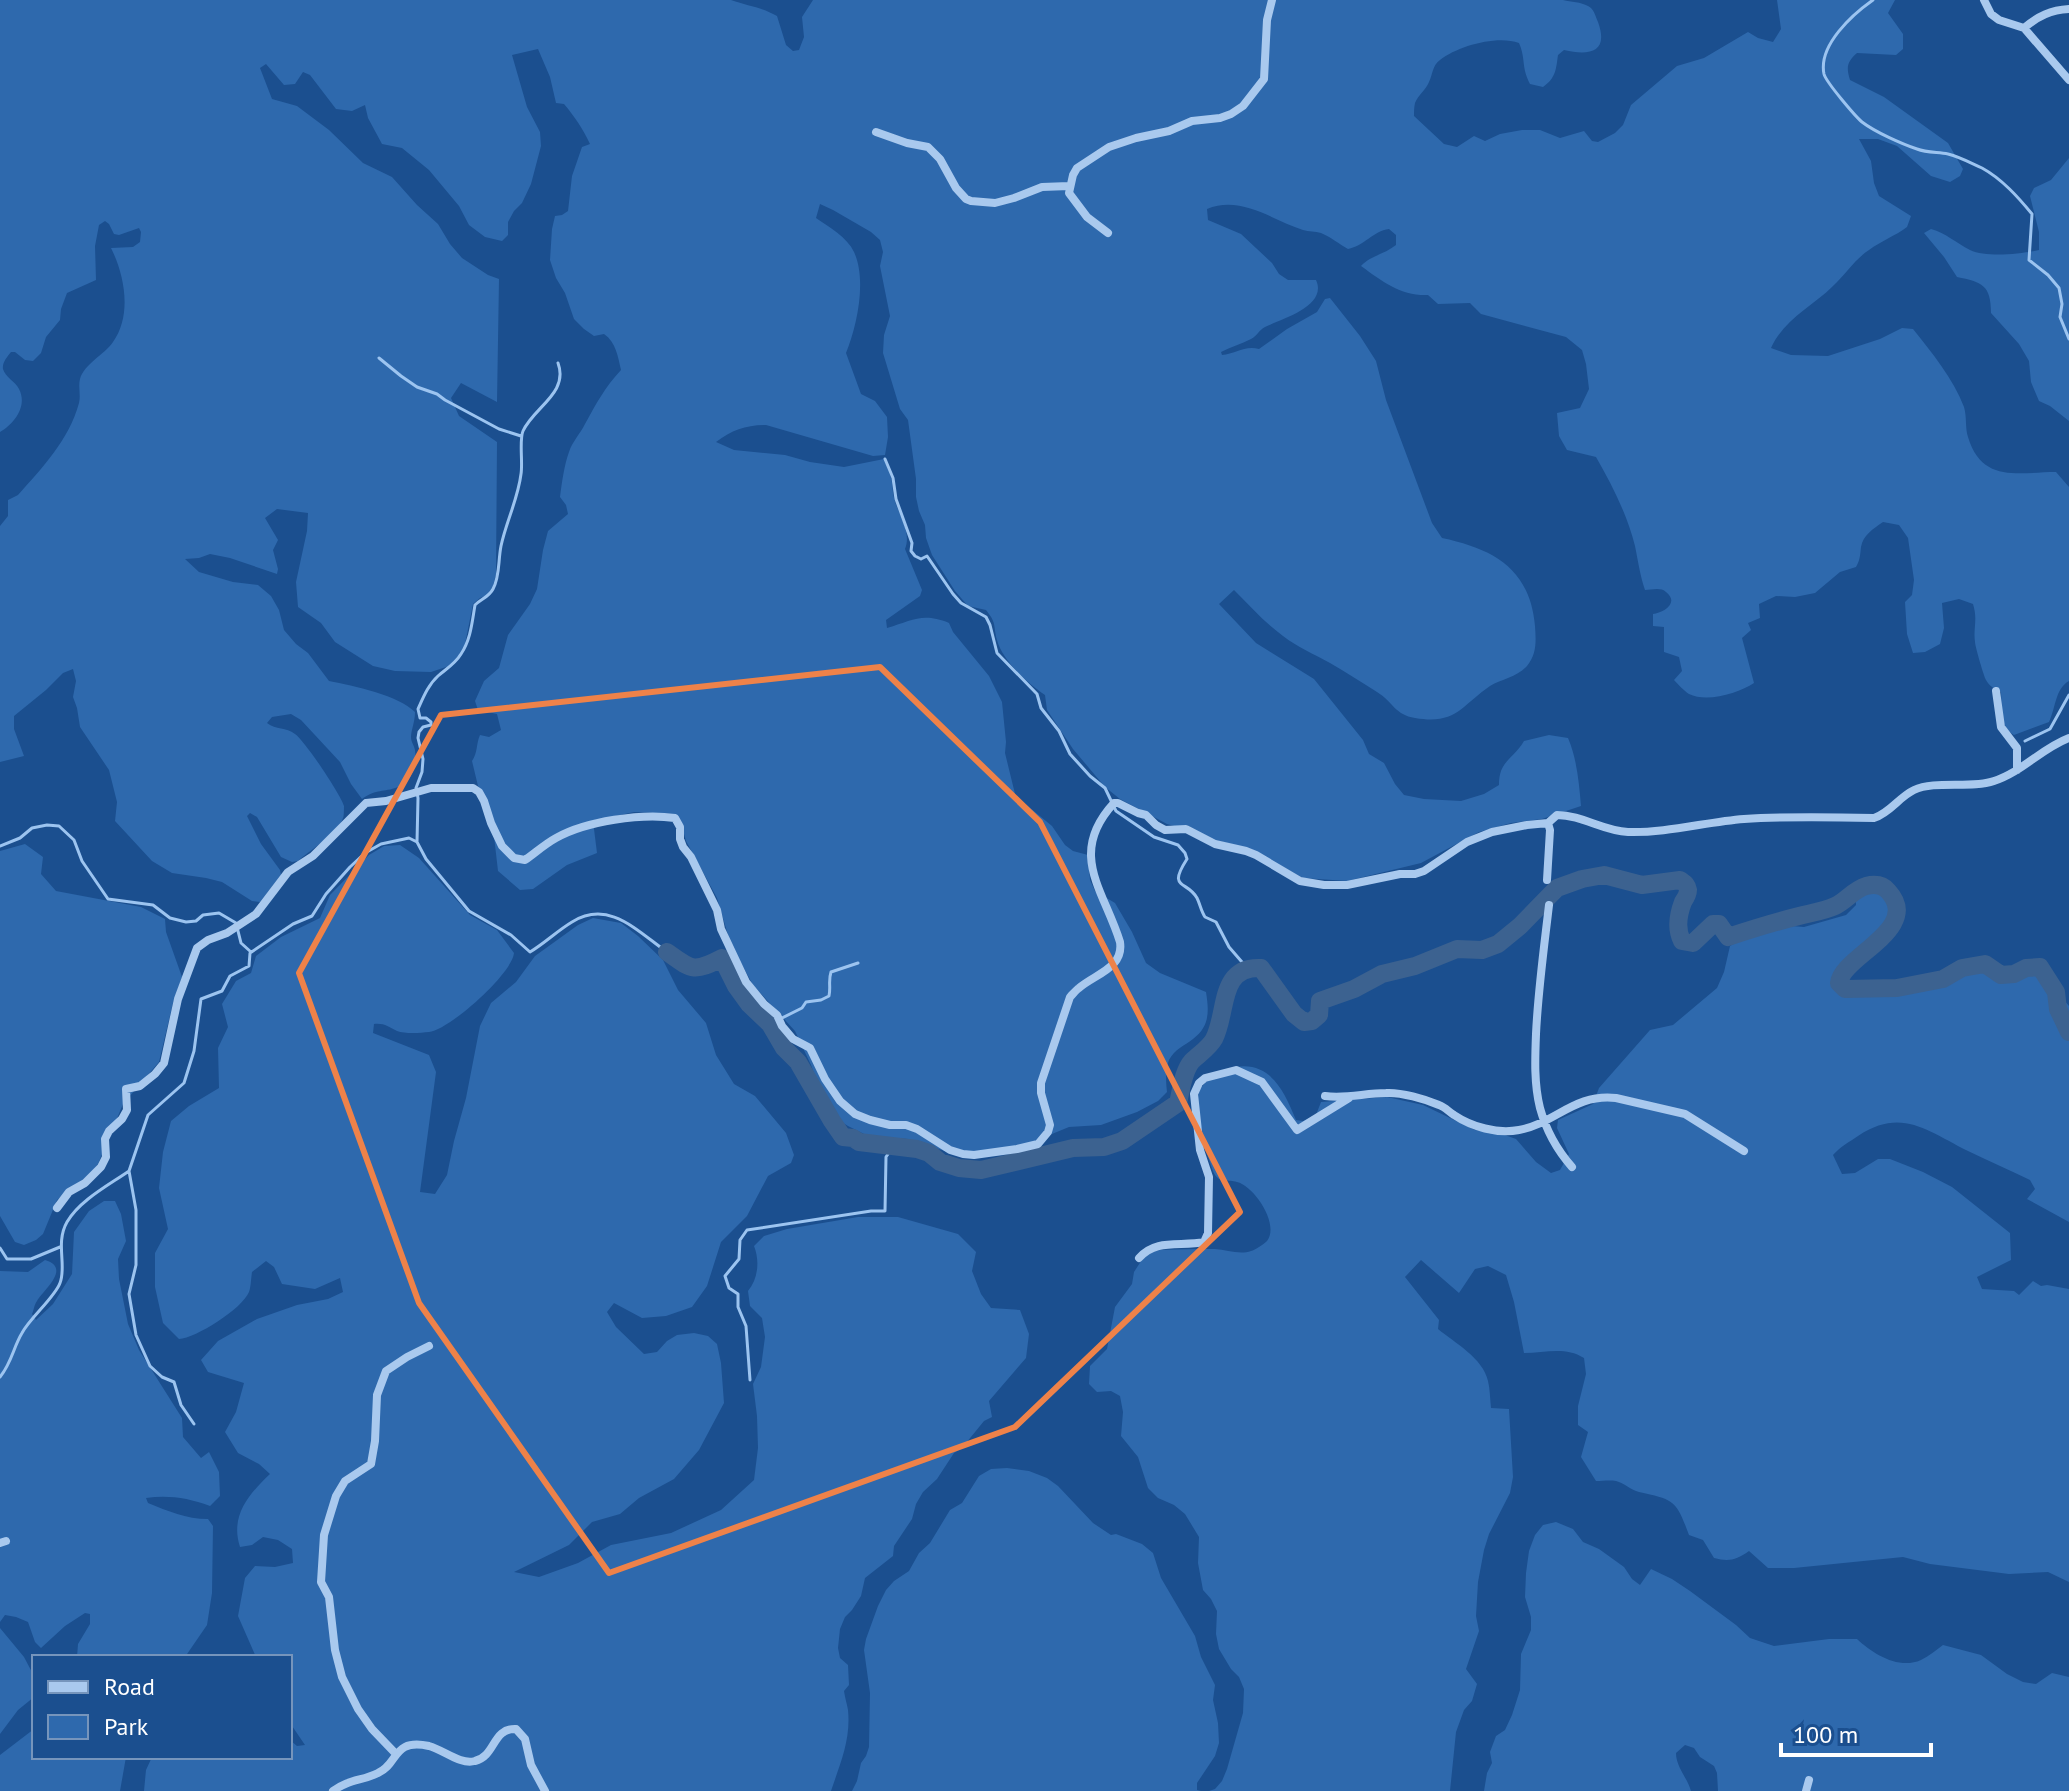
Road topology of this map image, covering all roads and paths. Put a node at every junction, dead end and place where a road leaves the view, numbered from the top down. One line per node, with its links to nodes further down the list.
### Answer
1 (1272, 0): 7 (street)
2 (1984, 0): 4 (street)
3 (2069, 9): 4 (street)
4 (2024, 28): 5 (street)
5 (2069, 80)
6 (876, 132): 7 (street)
7 (1069, 186): 8 (street)
8 (1108, 233)
9 (1996, 691): 11 (street)
10 (2069, 738): 11 (street)
11 (2017, 770): 12 (street)
12 (1548, 823): 13 (street); 20 (street)
13 (1547, 880)
14 (1549, 905): 17 (street)
15 (1325, 1096): 16 (street)
16 (1350, 1097): 17 (street); 21 (street)
17 (1544, 1120): 18 (street); 19 (street)
18 (1744, 1151)
19 (1572, 1167)
20 (57, 1208)
21 (1139, 1258)
22 (429, 1346): 23 (street)
23 (396, 1754): 25 (street); 26 (street)
24 (1809, 1780): 27 (street)
25 (333, 1791)
26 (545, 1791)
27 (1806, 1791)

